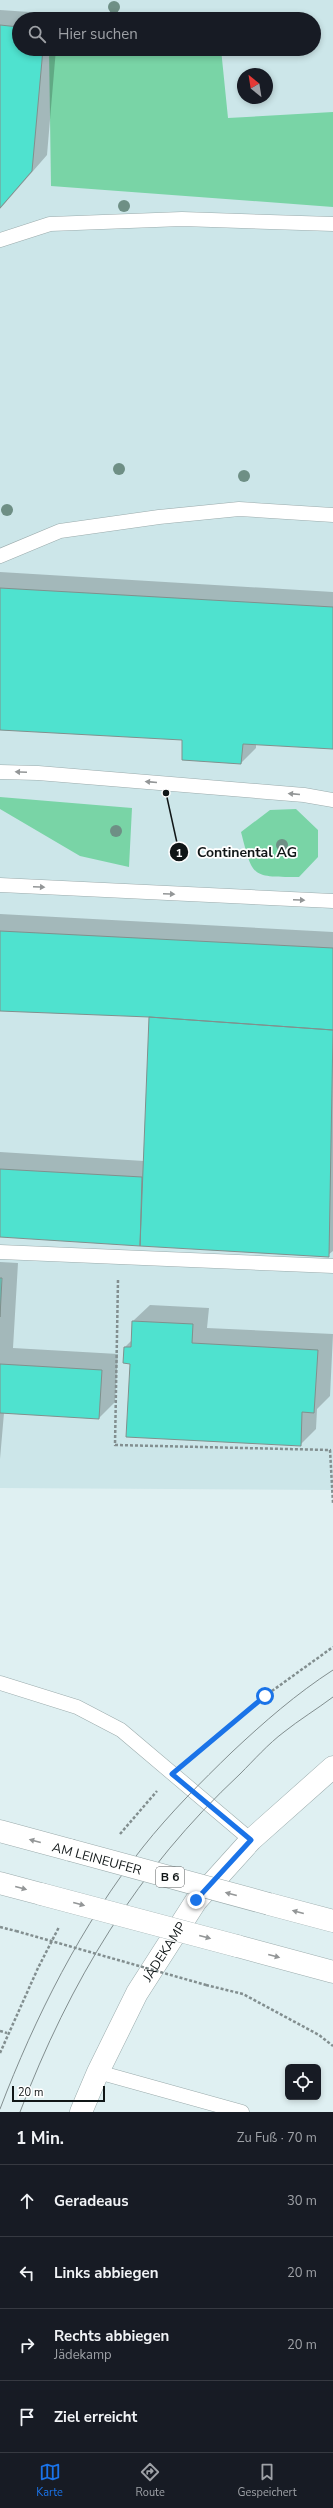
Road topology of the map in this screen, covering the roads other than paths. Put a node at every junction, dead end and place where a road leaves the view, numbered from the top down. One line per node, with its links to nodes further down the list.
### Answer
1 (333, 224): 2 (lane)
2 (0, 240)
3 (333, 515): 4 (lane)
4 (0, 556)
5 (0, 772): 6 (lane, one-way to 5)
6 (333, 800)
7 (0, 885): 8 (lane, one-way to 8)
8 (333, 901)
9 (0, 1252): 10 (lane)
10 (333, 1266)
11 (0, 1683): 14 (lane)
12 (333, 1767): 14 (main road, JÄDEKAMP)
13 (0, 1832): 16 (main road, AM LEINEUFER / B 6, one-way to 13, bridge)
14 (251, 1840): 18 (main road, JÄDEKAMP)
15 (0, 1883): 17 (main road, one-way to 17, bridge)
16 (331, 1921)
17 (333, 1972)
18 (98, 2072): 19 (main road, JÄDEKAMP); 20 (lane)
19 (81, 2112)
20 (242, 2112)

